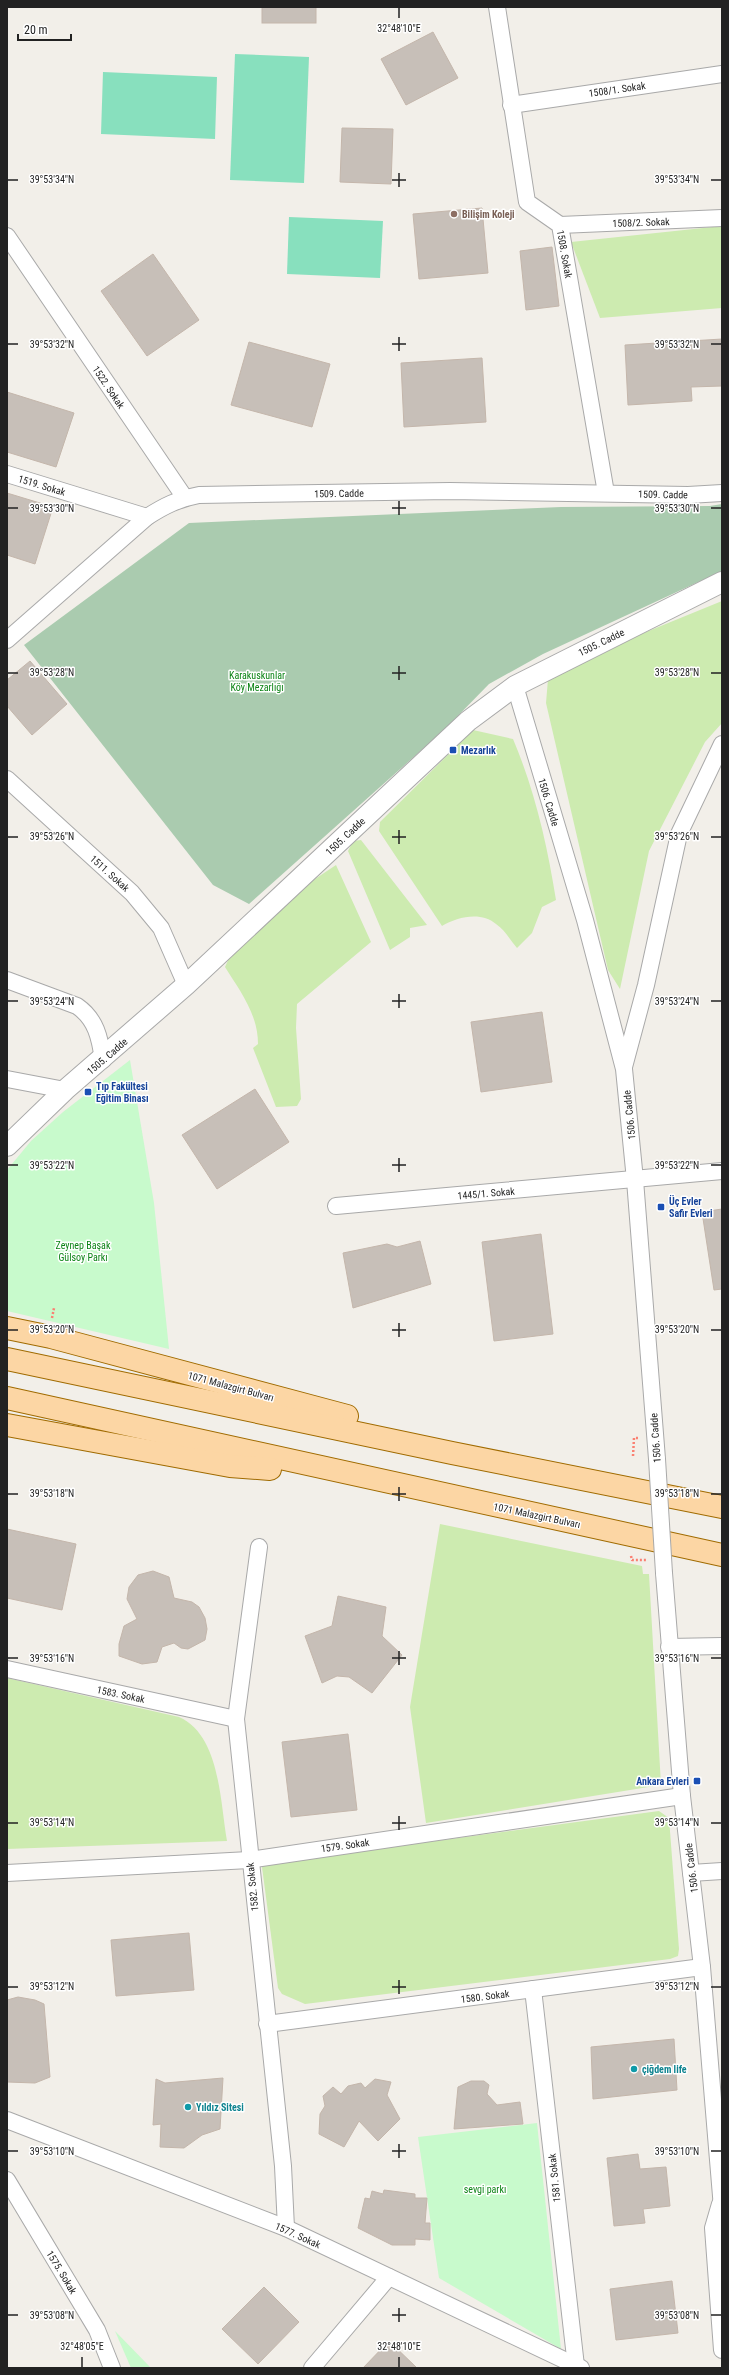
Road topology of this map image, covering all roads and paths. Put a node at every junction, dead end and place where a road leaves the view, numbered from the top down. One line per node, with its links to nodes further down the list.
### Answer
1 (497, 7): 3 (street, 1508. Sokak)
2 (722, 74): 3 (street, 1508/1. Sokak)
3 (511, 105): 5 (street, 1508. Sokak)
4 (722, 218): 5 (street, 1508/2. Sokak)
5 (560, 225): 8 (street, 1508. Sokak)
6 (7, 236): 10 (street, 1522. Sokak)
7 (7, 474): 11 (street, 1519. Sokak)
8 (606, 493): 9 (street, 1509. Cadde); 10 (street, 1509. Cadde)
9 (722, 493)
10 (185, 498): 11 (street, 1509. Cadde)
11 (147, 517): 13 (street, 1509. Cadde)
12 (722, 582): 14 (street, 1505. Cadde)
13 (7, 640)
14 (514, 686): 18 (street, 1505. Cadde); 20 (street, 1506. Cadde)
15 (722, 744): 20 (street)
16 (7, 779): 18 (street, 1511. Sokak)
17 (7, 980): 19 (street)
18 (186, 986): 19 (street, 1505. Cadde)
19 (103, 1060): 22 (street, 1505. Cadde)
20 (624, 1069): 25 (street, 1506. Cadde)
21 (7, 1080): 22 (street)
22 (65, 1090): 23 (street, 1505. Cadde)
23 (10, 1139)
24 (722, 1171): 25 (street, 1445/1. Sokak)
25 (636, 1180): 26 (street, 1445/1. Sokak); 37 (street, 1506. Cadde, bridge)
26 (336, 1206)
27 (7, 1328): 31 (main road, 1071 Malazgirt Bulvarı)
28 (7, 1359): 31 (main road, 1071 Malazgirt Bulvarı)
29 (7, 1398): 32 (main road, 1071 Malazgirt Bulvarı)
30 (7, 1425): 32 (main road, 1071 Malazgirt Bulvarı)
31 (452, 1453): 33 (main road, 1071 Malazgirt Bulvarı)
32 (351, 1475): 35 (main road, 1071 Malazgirt Bulvarı)
33 (722, 1506)
34 (259, 1547): 39 (street, 1582. Sokak)
35 (722, 1556)
36 (722, 1646): 37 (street)
37 (669, 1647): 40 (street, 1506. Cadde)
38 (7, 1669): 39 (street, 1583. Sokak)
39 (236, 1719): 41 (street, 1582. Sokak)
40 (682, 1796): 41 (street, 1579. Sokak); 44 (street, 1506. Cadde)
41 (249, 1860): 43 (street, 1579. Sokak); 47 (street, 1582. Sokak)
42 (722, 1871): 44 (street)
43 (7, 1873)
44 (692, 1873): 45 (street, 1506. Cadde)
45 (702, 1968): 46 (street, 1580. Sokak); 48 (street, 1506. Cadde)
46 (533, 1989): 47 (street, 1580. Sokak); 55 (street, 1581. Sokak)
47 (267, 2024): 52 (street, 1582. Sokak)
48 (717, 2071): 51 (street, 1506. Cadde)
49 (7, 2120): 52 (street, 1577. Sokak)
50 (7, 2180): 56 (street, 1575. Sokak)
51 (721, 2206): 54 (street, 1506. Cadde)
52 (286, 2228): 53 (street, 1577. Sokak)
53 (390, 2277): 55 (street, 1577. Sokak); 57 (street)
54 (722, 2350)
55 (578, 2367)
56 (112, 2368)
57 (312, 2368)

